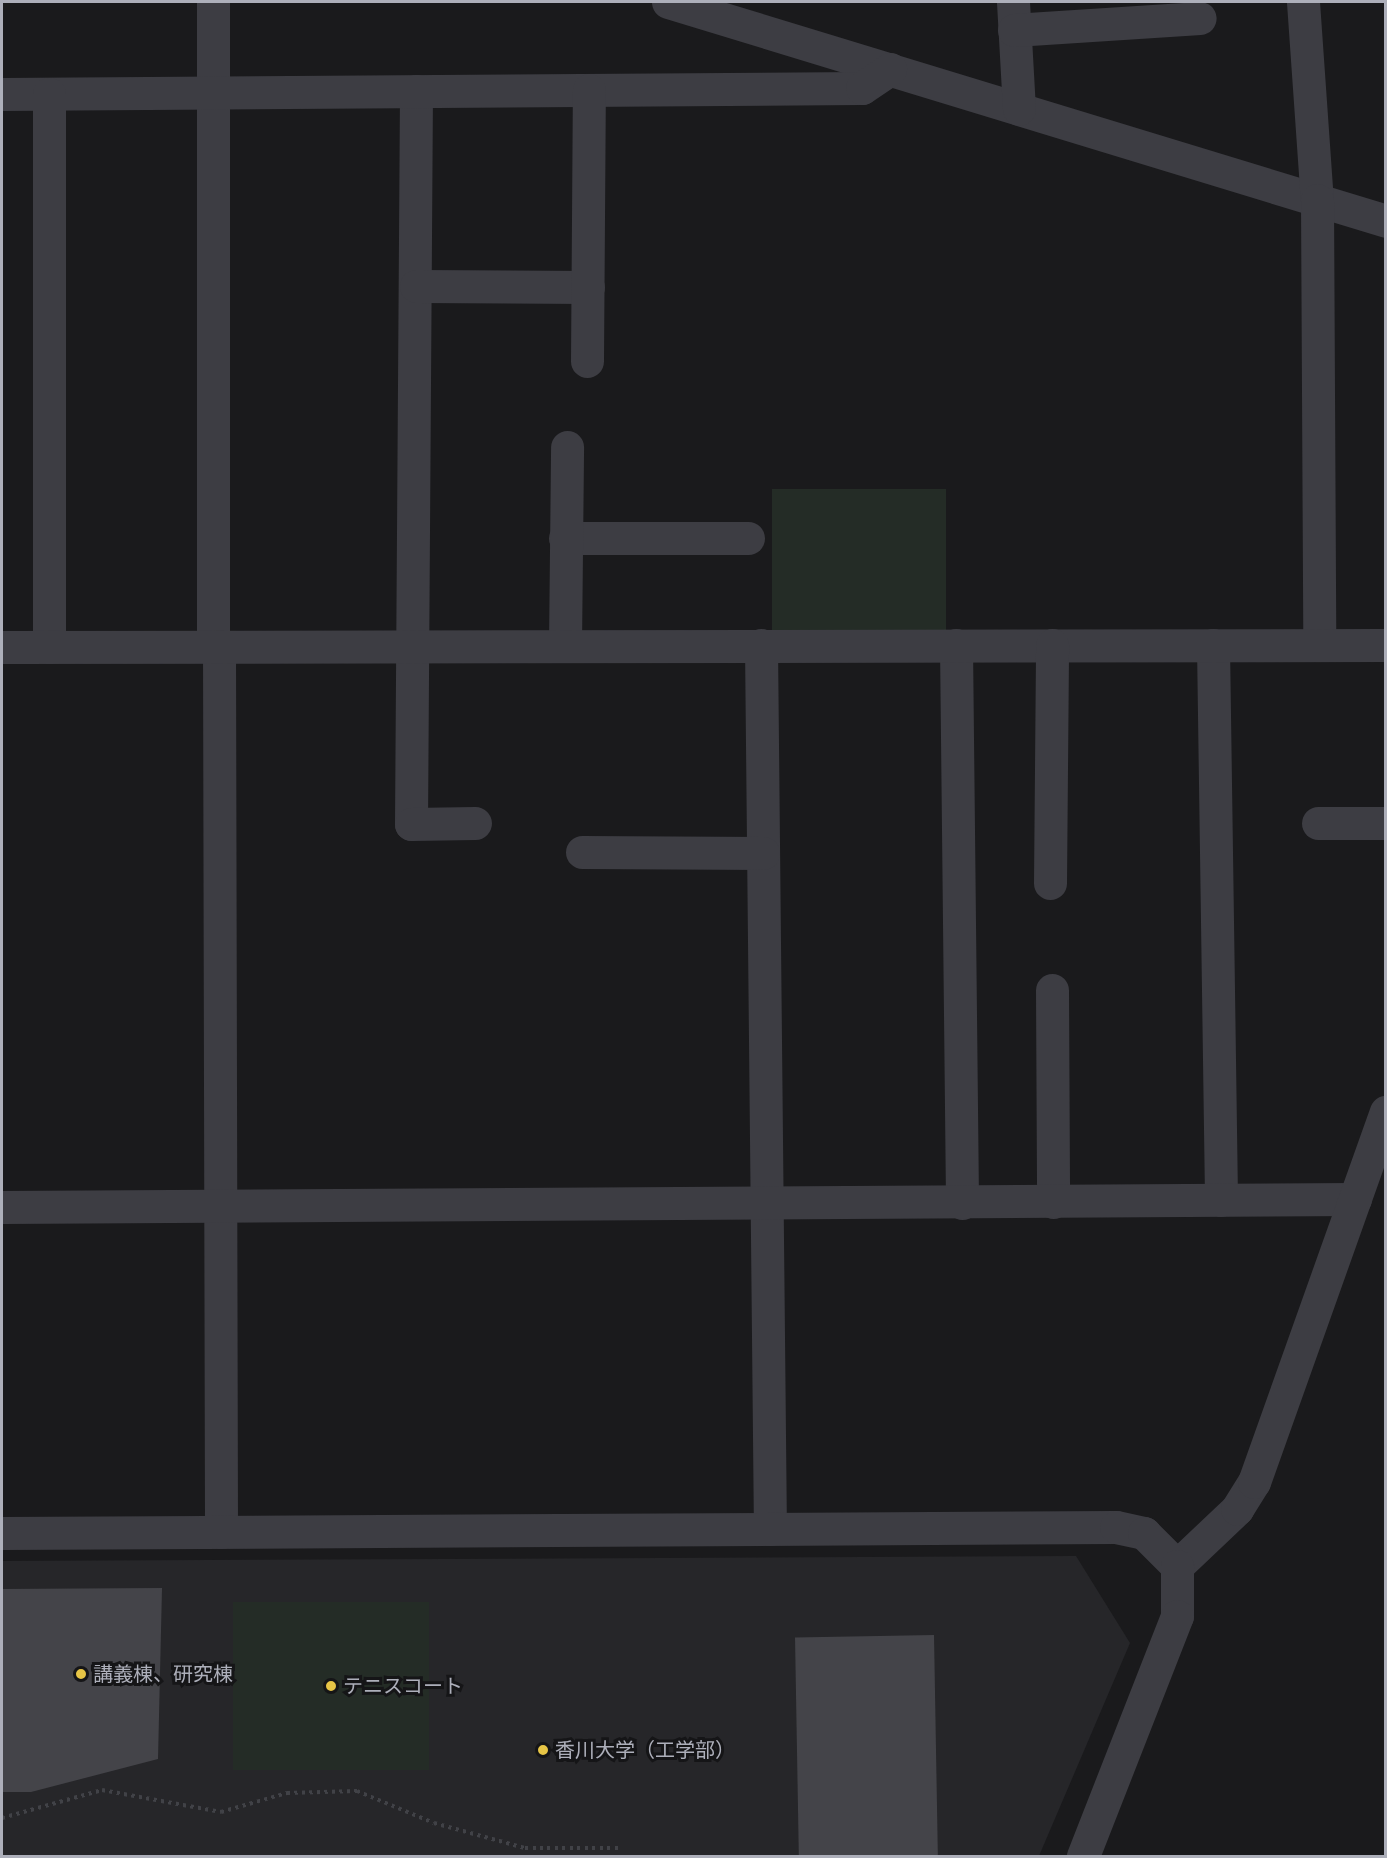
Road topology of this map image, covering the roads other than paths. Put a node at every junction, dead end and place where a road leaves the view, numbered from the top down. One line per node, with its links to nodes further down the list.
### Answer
1 (213, 2): 9 (street)
2 (668, 2): 6 (street)
3 (1303, 2): 13 (street)
4 (1014, 16): 5 (street); 12 (street)
5 (1200, 18)
6 (890, 69): 7 (street); 12 (street)
7 (589, 90): 8 (street); 16 (street)
8 (416, 91): 9 (street); 15 (street)
9 (213, 93): 11 (street); 27 (street)
10 (2, 94): 11 (street)
11 (49, 94): 30 (street)
12 (1019, 109): 13 (street)
13 (1317, 200): 14 (street); 25 (street)
14 (1386, 221)
15 (416, 286): 16 (street); 31 (street)
16 (588, 287): 17 (street)
17 (587, 361)
18 (567, 447): 19 (street)
19 (565, 537): 20 (street); 28 (street)
20 (748, 538)
21 (761, 645): 22 (street); 28 (street); 36 (street)
22 (956, 645): 23 (street); 43 (street)
23 (1052, 645): 24 (street); 37 (street)
24 (1213, 645): 25 (street); 41 (street)
25 (1319, 645): 26 (street)
26 (1386, 645)
27 (216, 646): 30 (street); 31 (street); 45 (street)
28 (565, 646): 31 (street)
29 (2, 647): 30 (street)
30 (49, 647)
31 (416, 647): 32 (street)
32 (475, 823)
33 (1318, 823): 34 (street)
34 (1386, 823)
35 (582, 852): 36 (street)
36 (763, 853): 44 (street)
37 (1050, 883)
38 (1052, 990): 42 (street)
39 (1386, 1112): 40 (street)
40 (1355, 1199): 41 (street); 50 (street)
41 (1221, 1200): 42 (street)
42 (1053, 1202): 43 (street)
43 (962, 1203): 44 (street)
44 (765, 1204): 45 (street); 47 (street)
45 (223, 1205): 46 (street); 48 (street)
46 (2, 1207)
47 (770, 1529): 48 (street); 50 (street)
48 (221, 1532): 49 (street)
49 (2, 1533)
50 (1177, 1566): 51 (street)
51 (1083, 1857)

